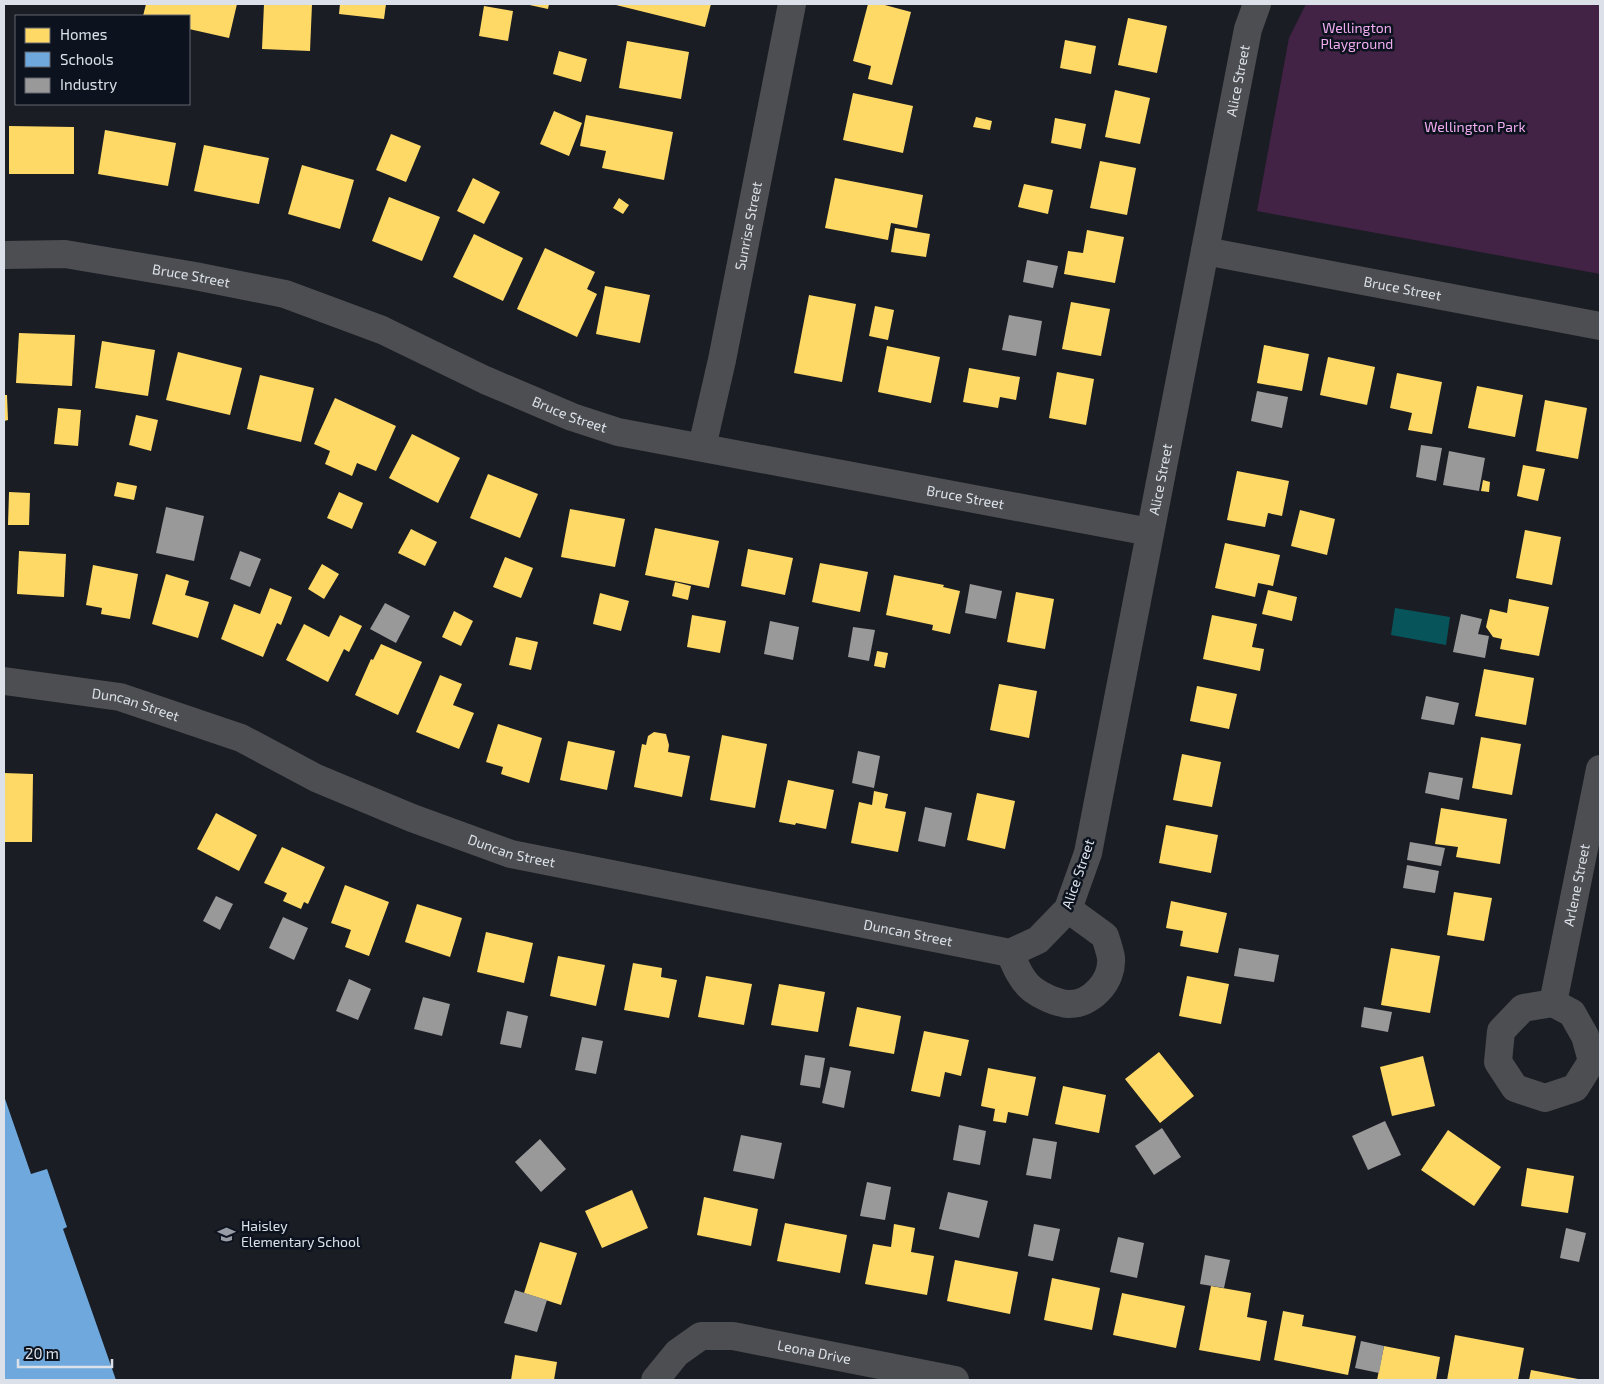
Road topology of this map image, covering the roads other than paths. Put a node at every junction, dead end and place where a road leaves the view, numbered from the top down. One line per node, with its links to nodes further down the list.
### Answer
1 (792, 4): 6 (street, Sunrise Street)
2 (1257, 4): 3 (street, Alice Street)
3 (1205, 251): 5 (street, Bruce Street); 7 (street, Alice Street)
4 (4, 255): 6 (street, Bruce Street)
5 (1600, 326)
6 (702, 447): 7 (street, Bruce Street)
7 (1150, 532): 10 (street, Alice Street)
8 (4, 681): 11 (street, Duncan Street)
9 (1600, 769): 12 (street, Arlene Street)
10 (1068, 910): 11 (street, Alice Street); 11 (street)
11 (1010, 952)
12 (1553, 1003): 13 (street); 13 (street)
13 (1596, 1062)
14 (655, 1380): 15 (street, Leona Drive)
15 (955, 1380)

